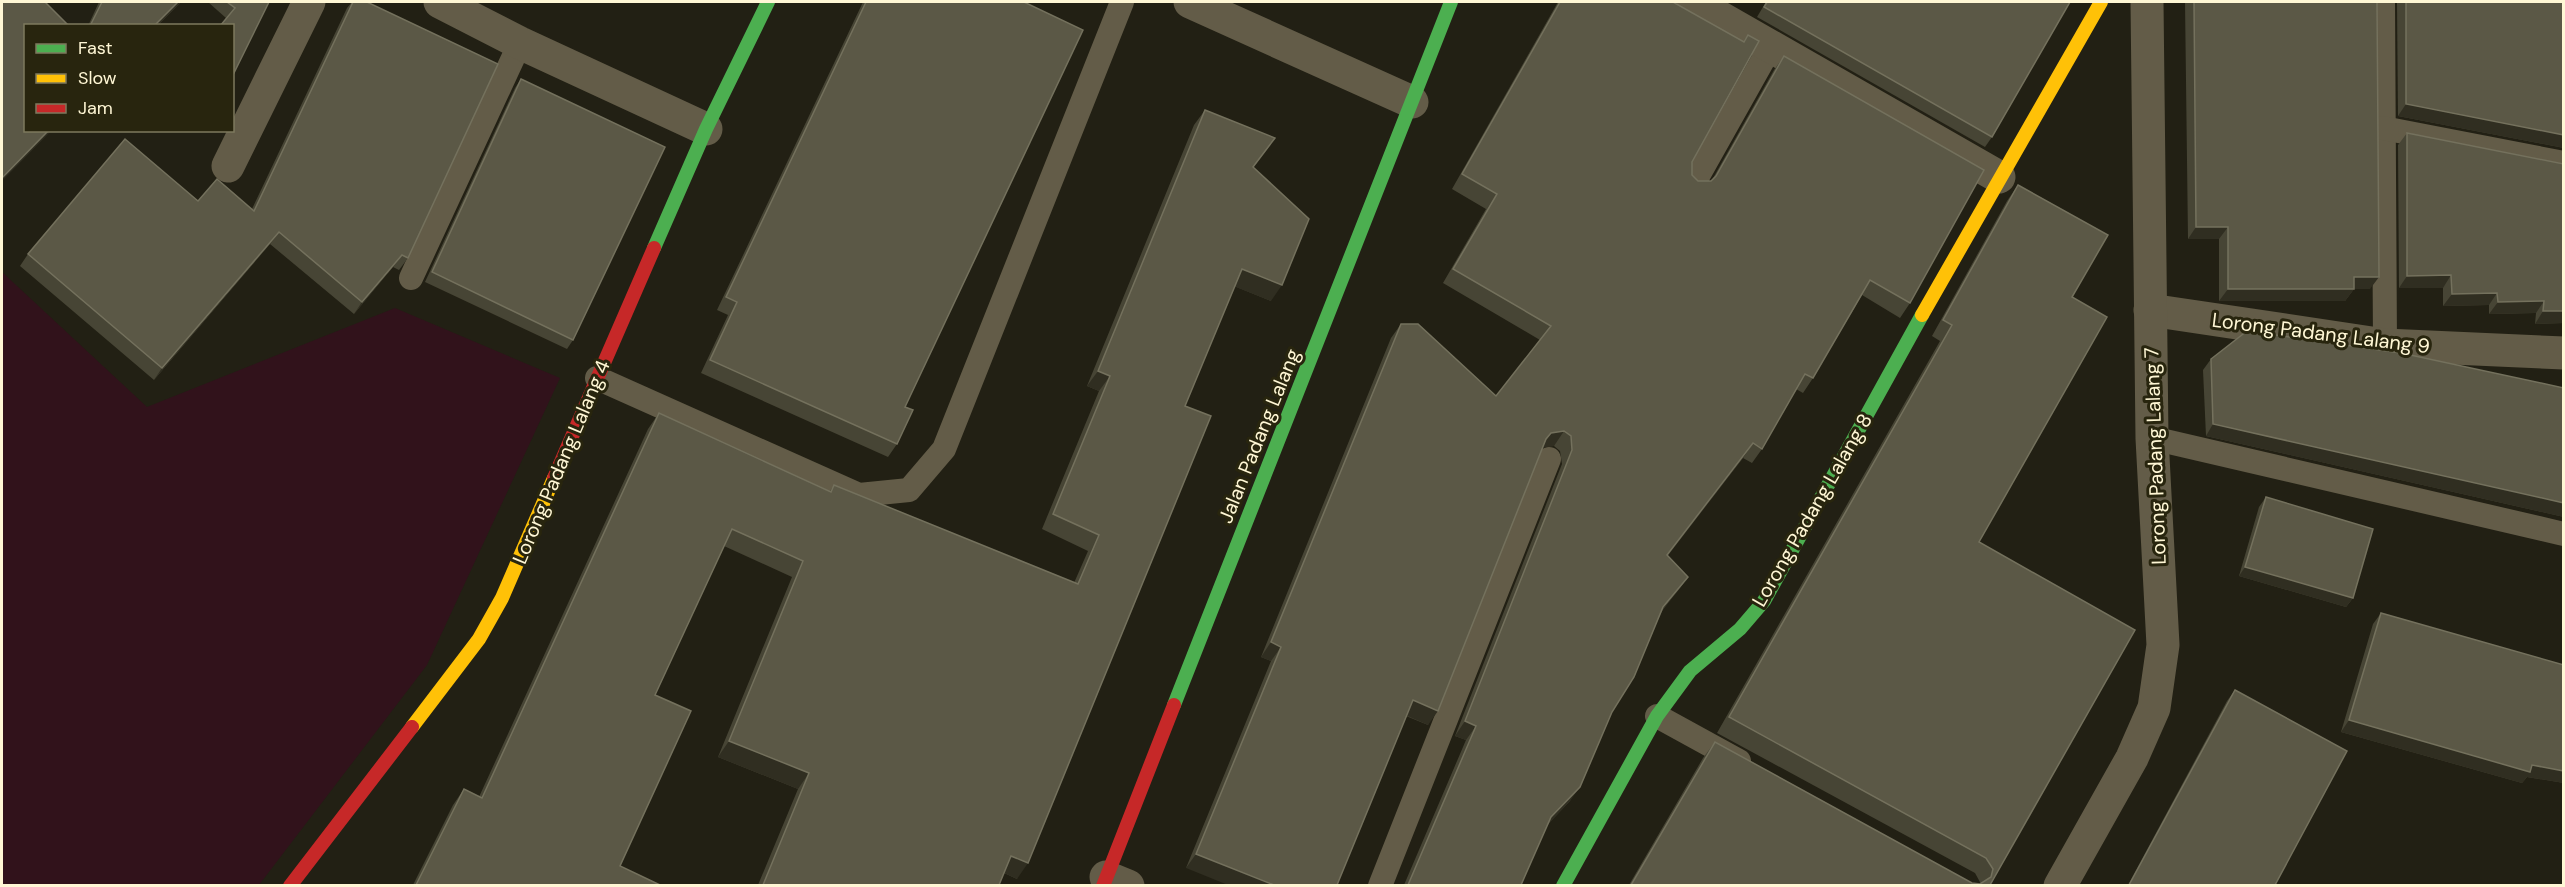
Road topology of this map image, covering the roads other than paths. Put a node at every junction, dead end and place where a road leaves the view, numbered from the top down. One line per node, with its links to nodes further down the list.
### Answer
1 (309, 2): 17 (street)
2 (440, 2): 11 (street)
3 (768, 2): 15 (street, Lorong Padang Lalang 4)
4 (1122, 2): 24 (lane)
5 (1190, 2): 13 (street)
6 (1451, 2): 13 (street, Jalan Padang Lalang)
7 (1693, 2): 12 (street)
8 (2101, 2): 18 (street, Lorong Padang Lalang 8)
9 (2147, 2): 21 (street, Lorong Padang Lalang 7)
10 (2382, 2): 14 (lane)
11 (520, 43): 15 (street); 20 (lane)
12 (1771, 46): 18 (street); 19 (lane)
13 (1412, 102): 30 (street, Jalan Padang Lalang)
14 (2383, 128): 16 (lane); 22 (lane)
15 (706, 129): 24 (street, Lorong Padang Lalang 4)
16 (2564, 163)
17 (228, 166)
18 (1999, 177): 28 (street, Lorong Padang Lalang 8)
19 (1694, 183)
20 (411, 278)
21 (2150, 310): 22 (street, Lorong Padang Lalang 9); 25 (street, Lorong Padang Lalang 7)
22 (2385, 345): 23 (street, Lorong Padang Lalang 9)
23 (2564, 353)
24 (597, 378): 31 (street, Lorong Padang Lalang 4)
25 (2152, 438): 27 (lane); 34 (street, Lorong Padang Lalang 7)
26 (1549, 459): 32 (lane)
27 (2564, 534)
28 (1657, 716): 29 (lane); 33 (street, Lorong Padang Lalang 8)
29 (1755, 770)
30 (1112, 883)
31 (290, 885)
32 (1380, 885)
33 (1563, 885)
34 (2060, 885)

